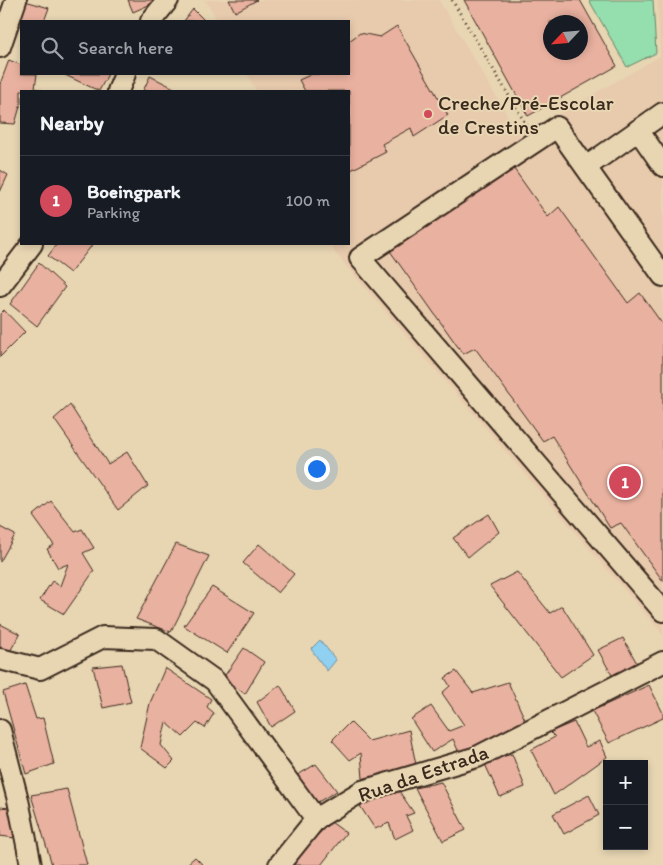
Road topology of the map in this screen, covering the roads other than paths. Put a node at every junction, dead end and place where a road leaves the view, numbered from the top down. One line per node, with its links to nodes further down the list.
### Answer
1 (16, 0): 4 (street)
2 (168, 0): 3 (street)
3 (151, 20)
4 (0, 47)
5 (125, 75): 6 (street)
6 (118, 90)
7 (663, 113): 8 (street)
8 (638, 130): 9 (street); 10 (street)
9 (663, 166)
10 (586, 167): 12 (street); 14 (street)
11 (31, 245): 13 (street)
12 (663, 276)
13 (0, 286)
14 (663, 611)
15 (0, 659): 19 (street)
16 (663, 662): 19 (street, Rua da Estrada)
17 (0, 730): 18 (street)
18 (9, 799): 20 (street)
19 (316, 819): 21 (street, Rua da Estrada)
20 (31, 865)
21 (279, 865)

